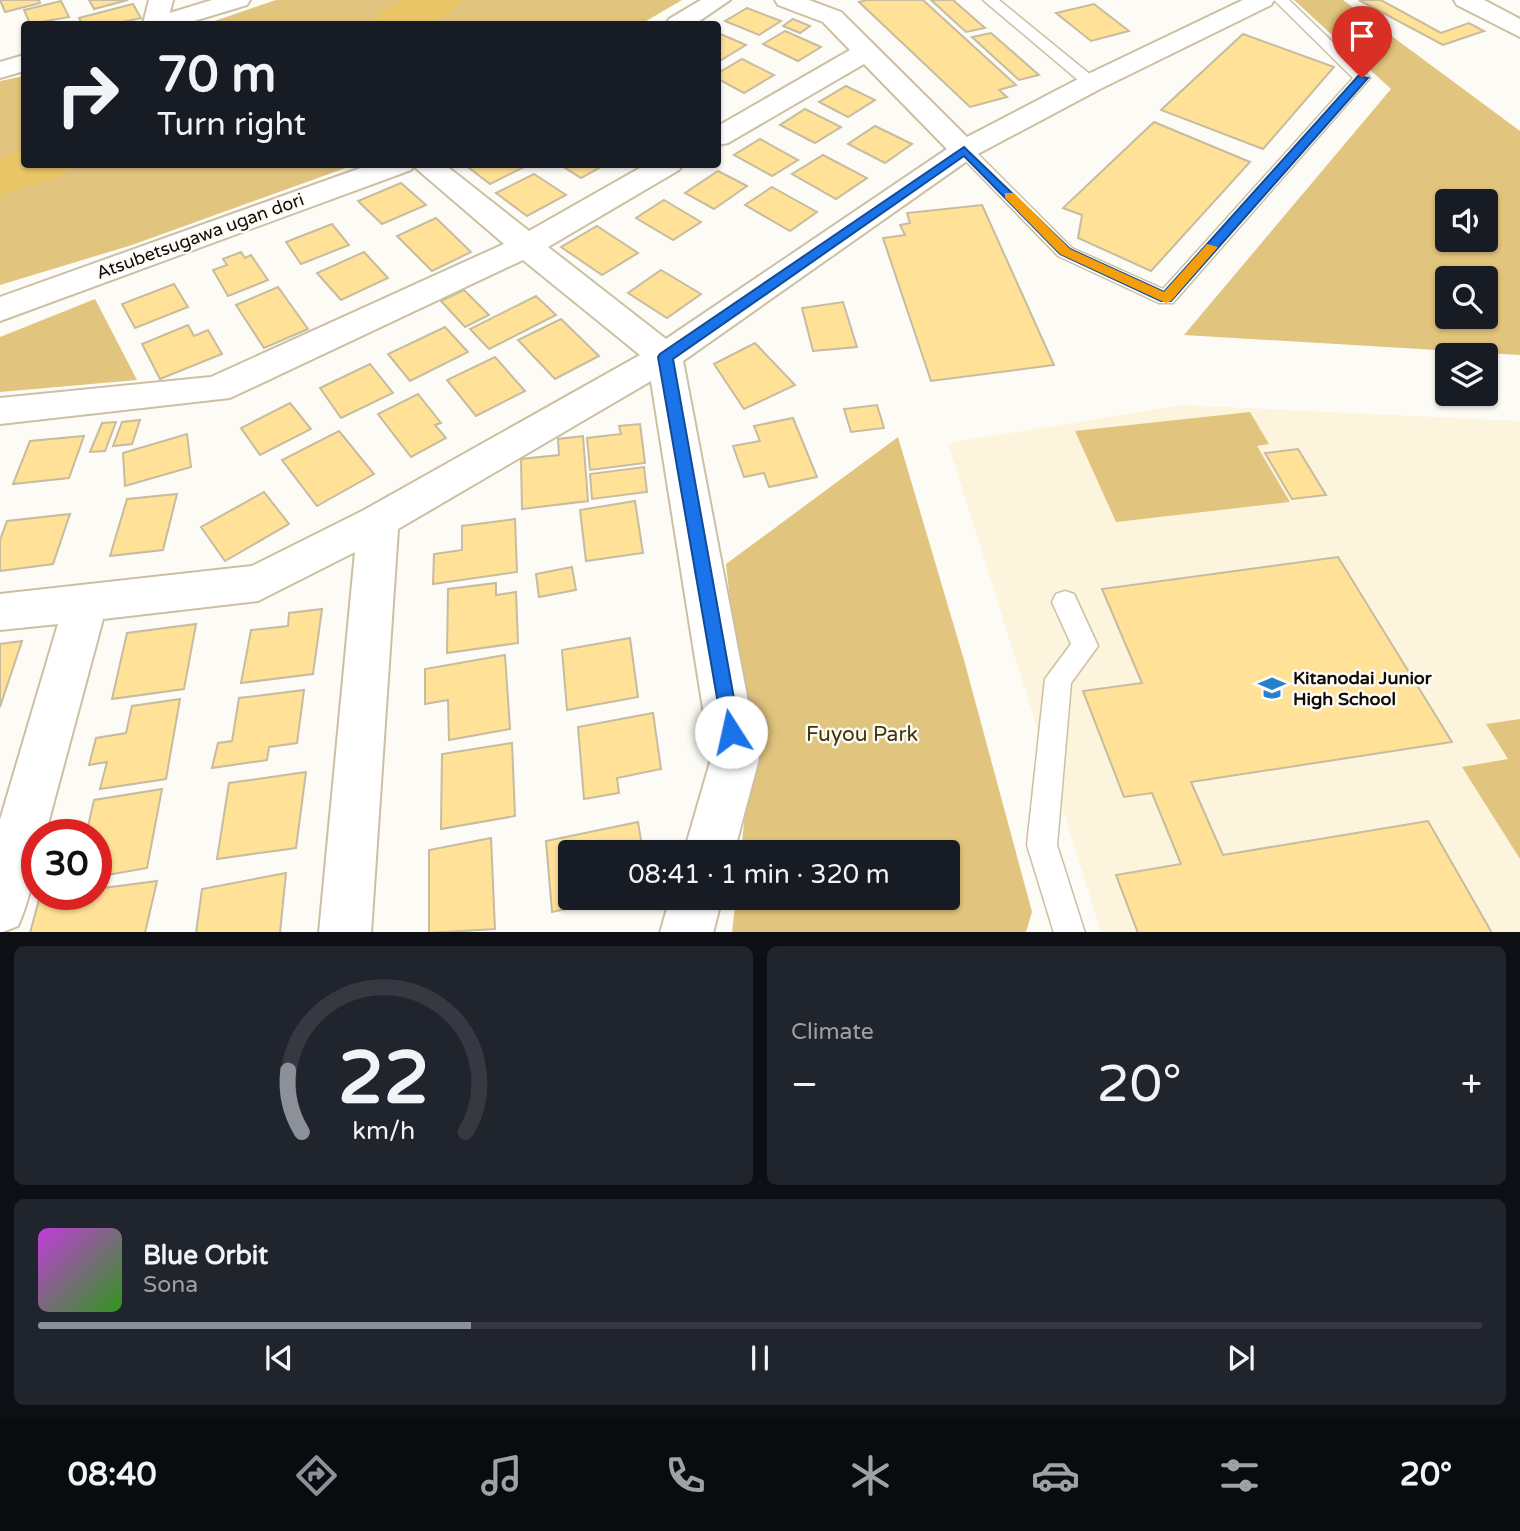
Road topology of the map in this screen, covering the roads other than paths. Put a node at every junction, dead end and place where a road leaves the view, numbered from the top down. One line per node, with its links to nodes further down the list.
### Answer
1 (161, 0): 9 (street)
2 (238, 0): 10 (street)
3 (718, 0): 11 (street)
4 (787, 0): 13 (street)
5 (990, 0): 16 (lane)
6 (1262, 0): 16 (street)
7 (1281, 0): 18 (lane)
8 (1466, 0): 12 (street)
9 (158, 21)
10 (167, 21)
11 (683, 21)
12 (1520, 29)
13 (867, 51): 17 (street); 18 (street)
14 (21, 64): 15 (street)
15 (0, 70)
16 (1091, 83): 18 (street)
17 (721, 135)
18 (964, 150): 24 (street)
19 (390, 168): 23 (street, Atsubetsugawa ugan dori)
20 (430, 168): 22 (street)
21 (661, 168): 22 (street)
22 (526, 246): 24 (street); 25 (street)
23 (0, 310)
24 (666, 357): 26 (street); 30 (street)
25 (0, 411)
26 (378, 521): 28 (street); 33 (street)
27 (1065, 602): 35 (lane)
28 (85, 604): 29 (street); 31 (street)
29 (0, 612)
30 (712, 840)
31 (0, 908)
32 (693, 910): 34 (street)
33 (345, 932)
34 (686, 932)
35 (1070, 932)

